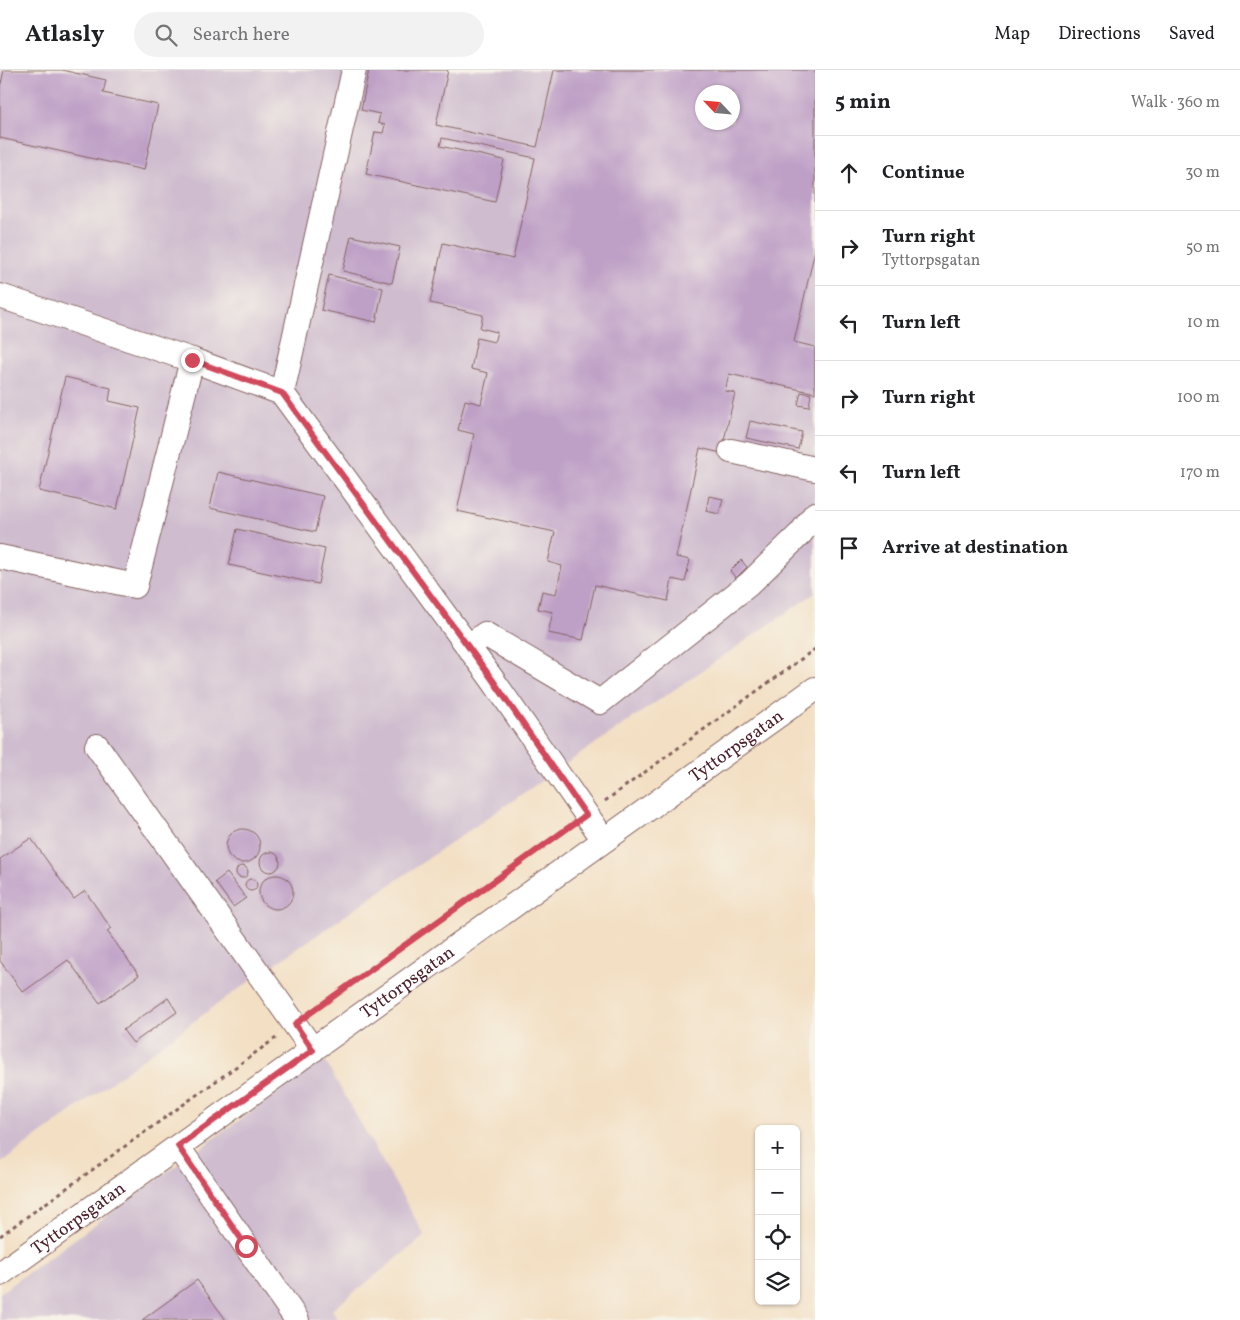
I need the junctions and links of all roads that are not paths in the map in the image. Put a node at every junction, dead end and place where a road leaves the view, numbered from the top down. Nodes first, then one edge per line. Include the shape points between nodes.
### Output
1 (354, 70) edge
2 (0, 296) edge
3 (192, 360) junction
4 (282, 393) junction
5 (731, 451) dead end
6 (815, 469) edge
7 (815, 514) edge
8 (0, 557) edge
9 (468, 647) junction
10 (815, 689) edge
11 (97, 746) dead end
12 (604, 840) junction
13 (313, 1050) junction
14 (178, 1146) junction
15 (0, 1274) edge
16 (297, 1320) edge

1 - 4 street
2 - 3 street
3 - 4 street
3 - 8 street via 135,586
4 - 9 street
5 - 6 street
7 - 9 street via 749,584 600,702 485,634
9 - 12 street
10 - 12 street, Tyttorpsgatan
11 - 13 street
12 - 13 street, Tyttorpsgatan
13 - 14 street, Tyttorpsgatan
14 - 15 street, Tyttorpsgatan
14 - 16 street

